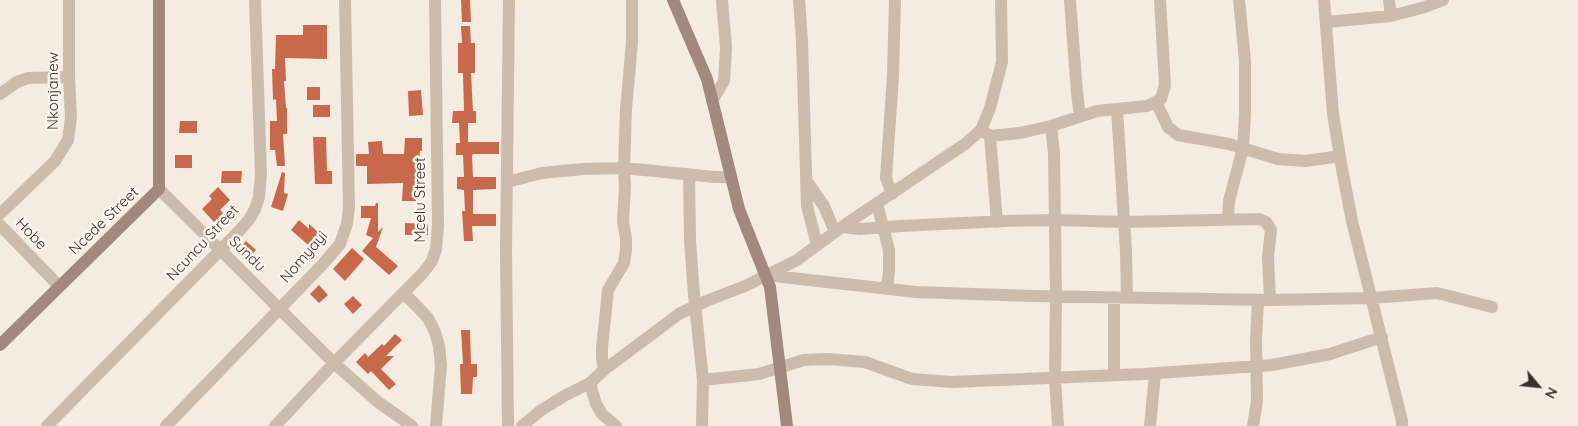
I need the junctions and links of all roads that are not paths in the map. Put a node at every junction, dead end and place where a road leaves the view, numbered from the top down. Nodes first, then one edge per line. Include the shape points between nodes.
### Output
1 (69, 0) edge
2 (158, 0) edge
3 (255, 0) edge
4 (345, 0) edge
5 (435, 0) edge
6 (509, 0) edge
7 (632, 0) edge
8 (673, 0) edge
9 (722, 0) edge
10 (799, 0) edge
11 (895, 0) edge
12 (1001, 0) edge
13 (1070, 0) edge
14 (1160, 0) edge
15 (1239, 0) edge
16 (1324, 0) edge
17 (1389, 0) edge
18 (1443, 0) edge
19 (1392, 16) junction
20 (1326, 22) junction
21 (69, 77) junction
22 (0, 94) edge
23 (712, 101) junction
24 (1156, 102) junction
25 (1117, 109) junction
26 (1080, 116) junction
27 (1051, 126) junction
28 (985, 133) junction
29 (1242, 148) junction
30 (1340, 156) junction
31 (624, 168) junction
32 (689, 175) junction
33 (731, 177) junction
34 (806, 180) junction
35 (507, 182) junction
36 (159, 189) junction
37 (892, 194) junction
38 (876, 204) junction
39 (0, 214) edge
40 (1228, 218) junction
41 (1055, 220) junction
42 (998, 222) junction
43 (1124, 222) junction
44 (0, 225) edge
45 (882, 227) junction
46 (838, 229) junction
47 (817, 245) junction
48 (220, 250) junction
49 (765, 275) junction
50 (59, 286) junction
51 (887, 288) junction
52 (404, 293) junction
53 (1056, 296) junction
54 (1114, 297) junction
55 (1127, 297) junction
56 (1372, 298) junction
57 (1264, 300) junction
58 (695, 307) junction
59 (1492, 307) dead end
60 (279, 308) junction
61 (1382, 337) junction
62 (0, 345) edge
63 (334, 363) junction
64 (1258, 366) junction
65 (781, 368) junction
66 (604, 370) junction
67 (1155, 374) junction
68 (1114, 375) junction
69 (1055, 378) junction
70 (702, 380) junction
71 (590, 383) junction
72 (47, 426) edge
73 (166, 426) edge
74 (275, 426) edge
75 (412, 426) edge
76 (436, 426) edge
77 (508, 426) edge
78 (522, 426) edge
79 (616, 426) edge
80 (702, 426) edge
81 (787, 426) edge
82 (1058, 426) edge
83 (1150, 426) edge
84 (1253, 426) edge
85 (1402, 426) edge

1 - 21 street, Nkonjanew
2 - 36 street, Ncede Street
3 - 48 street, Ncuncu Street via 260,191 250,218
4 - 60 street, Nomyayi via 347,224 340,244
5 - 52 street, Mcelu Street via 436,249 432,261
6 - 35 street
7 - 31 street
8 - 23 street via 707,79
9 - 23 street via 726,48 724,81
10 - 34 street
11 - 37 street via 886,178
12 - 28 street via 1002,62
13 - 26 street
14 - 24 street via 1165,85 1161,99
15 - 29 street via 1244,61
16 - 20 street
17 - 19 street
18 - 19 street
19 - 20 street
20 - 30 street
21 - 22 street via 28,78
21 - 39 street, Nkonjanew via 71,118 68,140 55,161
23 - 33 street
24 - 25 street
24 - 29 street via 1168,127 1178,135
25 - 26 street via 1097,110
25 - 43 street
26 - 27 street
27 - 28 street via 1020,133
27 - 41 street
28 - 37 street
28 - 42 street
29 - 30 street via 1278,159 1306,161
29 - 40 street
30 - 56 street via 1352,221
31 - 32 street
31 - 35 street via 542,173
31 - 66 street via 626,250 624,263 608,290 602,348
32 - 33 street
32 - 58 street
33 - 49 street
34 - 46 street
34 - 47 street via 807,206
35 - 77 street
36 - 48 street, Sundu
36 - 50 street, Ncede Street
37 - 38 street
38 - 45 street
38 - 46 street
40 - 43 street
40 - 57 street via 1259,219 1266,222 1271,230
41 - 42 street
41 - 43 street
41 - 53 street
42 - 45 street
43 - 55 street
44 - 50 street, Hobe
45 - 46 street
45 - 51 street via 889,250
46 - 47 street
47 - 49 street via 798,260
48 - 60 street, Sundu
48 - 72 street, Ncuncu Street
49 - 51 street
49 - 58 street
49 - 65 street via 770,287
50 - 62 street, Ncede Street
51 - 53 street via 916,292
52 - 63 street, Mcelu Street
52 - 76 street via 428,318 439,346 441,365
53 - 54 street
53 - 69 street
54 - 55 street
54 - 68 street
55 - 57 street
56 - 57 street
56 - 59 street via 1437,293
56 - 61 street
57 - 64 street via 1256,340
58 - 66 street via 679,314
58 - 70 street
60 - 63 street, Sundu
60 - 73 street, Nomyayi
61 - 64 street via 1330,354
61 - 85 street
63 - 74 street, Mcelu Street
63 - 75 street, Sundu via 378,402
64 - 67 street
64 - 84 street
65 - 69 street via 804,360 828,359 864,362 912,379 952,382
65 - 70 street via 760,374
65 - 81 street
66 - 71 street
67 - 68 street
67 - 83 street
68 - 69 street
69 - 82 street
70 - 80 street
71 - 78 street via 540,411
71 - 79 street via 602,414

